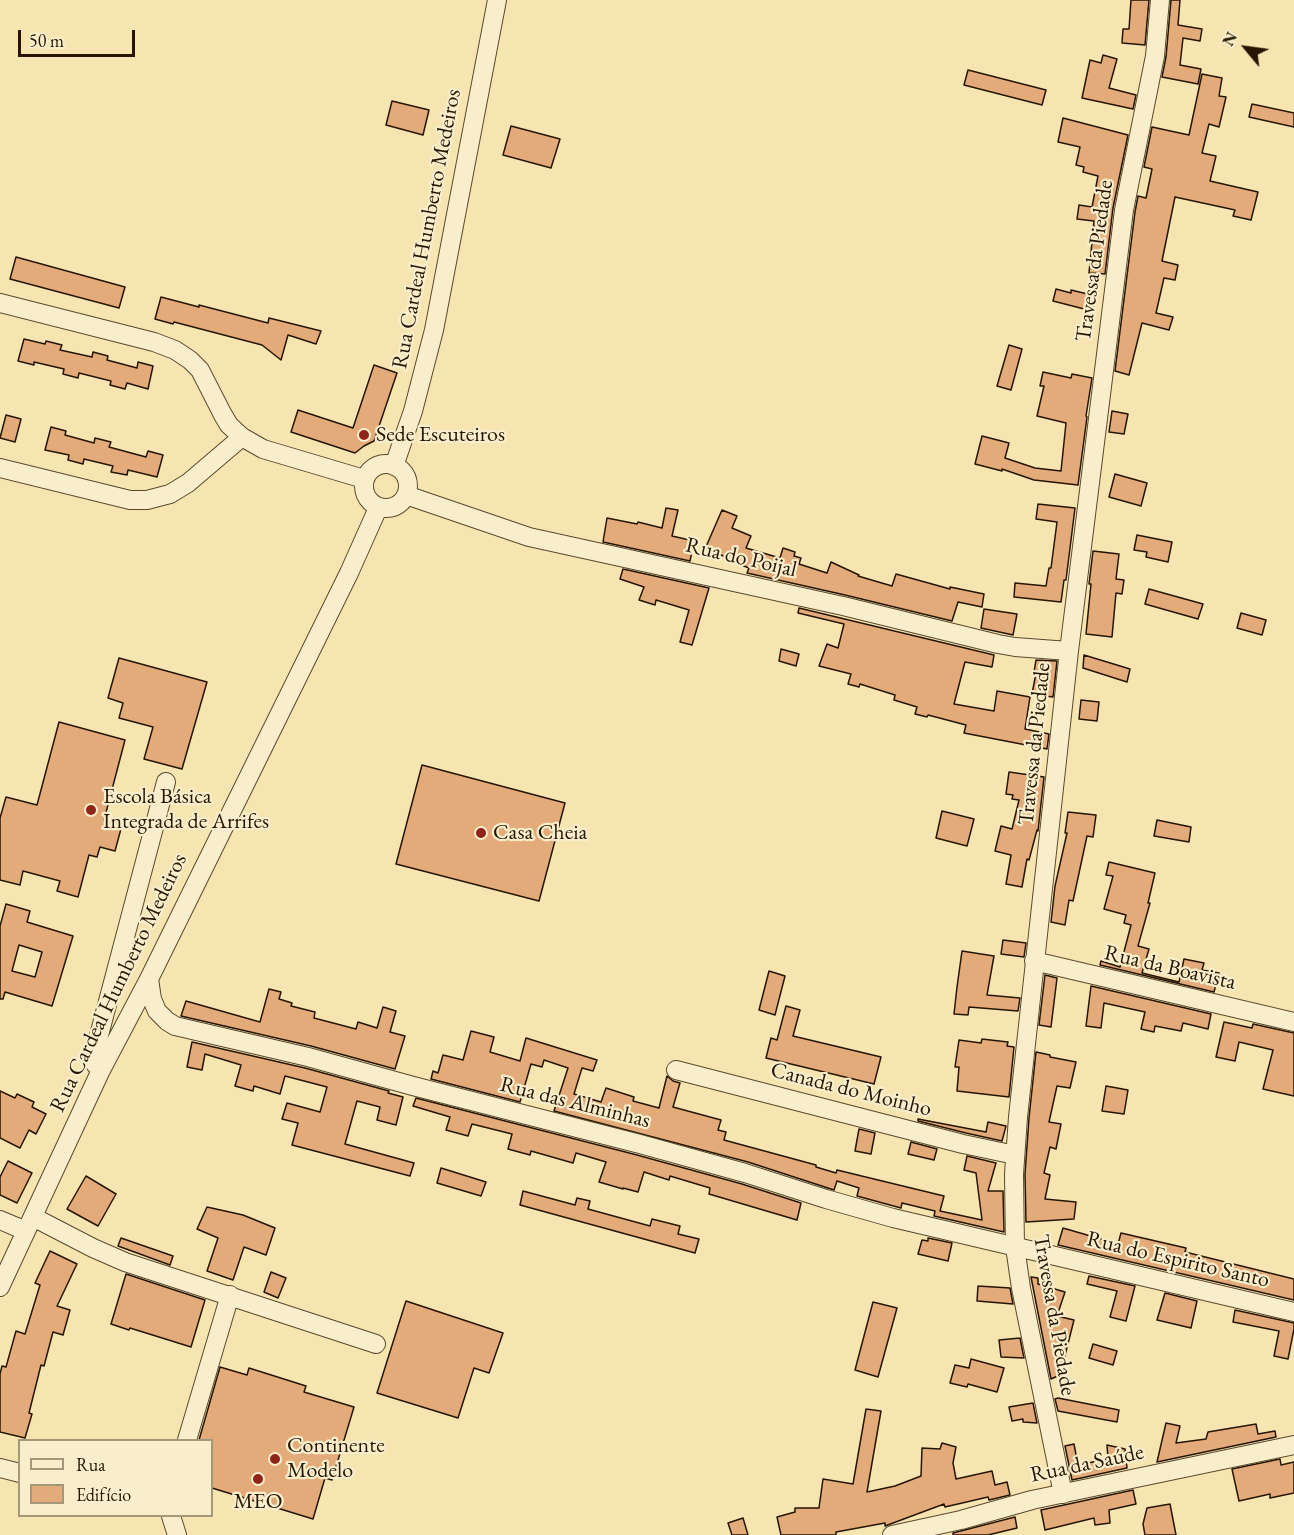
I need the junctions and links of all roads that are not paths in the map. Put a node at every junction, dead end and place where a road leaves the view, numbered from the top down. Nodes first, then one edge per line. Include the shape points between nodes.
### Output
1 (497, 0) edge
2 (1160, 0) edge
3 (0, 303) edge
4 (242, 437) junction
5 (394, 466) junction
6 (0, 468) edge
7 (364, 479) junction
8 (406, 495) junction
9 (378, 508) junction
10 (1069, 651) junction
11 (166, 782) dead end
12 (1034, 961) junction
13 (149, 979) junction
14 (105, 1017) junction
15 (128, 1021) junction
16 (1294, 1022) edge
17 (101, 1070) junction
18 (675, 1070) dead end
19 (1015, 1155) junction
20 (0, 1220) edge
21 (29, 1224) junction
22 (1015, 1247) junction
23 (0, 1287) edge
24 (230, 1296) junction
25 (1294, 1312) edge
26 (376, 1344) dead end
27 (188, 1439) edge
28 (1294, 1445) edge
29 (0, 1468) edge
30 (18, 1472) edge
31 (1063, 1494) junction
32 (172, 1517) edge
33 (177, 1535) edge
34 (892, 1535) edge

1 - 5 street, Rua Cardeal Humberto Medeiros via 434,330
2 - 10 street, Travessa da Piedade via 1155,56 1124,210
3 - 4 street via 175,350 200,370 229,425
4 - 6 street via 188,483 170,494 147,500 130,500
4 - 7 street via 263,449
5 - 7 street via 376,466
5 - 8 street via 406,478
7 - 9 street via 366,496
8 - 9 street via 392,508
8 - 10 street, Rua do Poijal via 529,537 998,644
9 - 13 street, Rua Cardeal Humberto Medeiros
10 - 12 street, Travessa da Piedade
11 - 14 street
12 - 16 street, Rua da Boavista
12 - 19 street, Travessa da Piedade
13 - 15 street, Rua Cardeal Humberto Medeiros
13 - 22 street, Rua das Alminhas via 158,1011 175,1026 308,1057 735,1170 893,1218
14 - 15 street
14 - 17 street via 93,1058
15 - 17 street, Rua Cardeal Humberto Medeiros
17 - 21 street, Rua Cardeal Humberto Medeiros
18 - 19 street, Canada do Moinho
19 - 22 street, Travessa da Piedade
20 - 21 street
21 - 23 street, Rua Cardeal Humberto Medeiros
21 - 24 street via 125,1262
22 - 25 street, Rua do Espirito Santo
22 - 31 street, Travessa da Piedade
24 - 26 street
24 - 27 street
28 - 31 street, Rua da Saúde
29 - 30 street
31 - 34 street, Rua da Saúde
32 - 33 street

